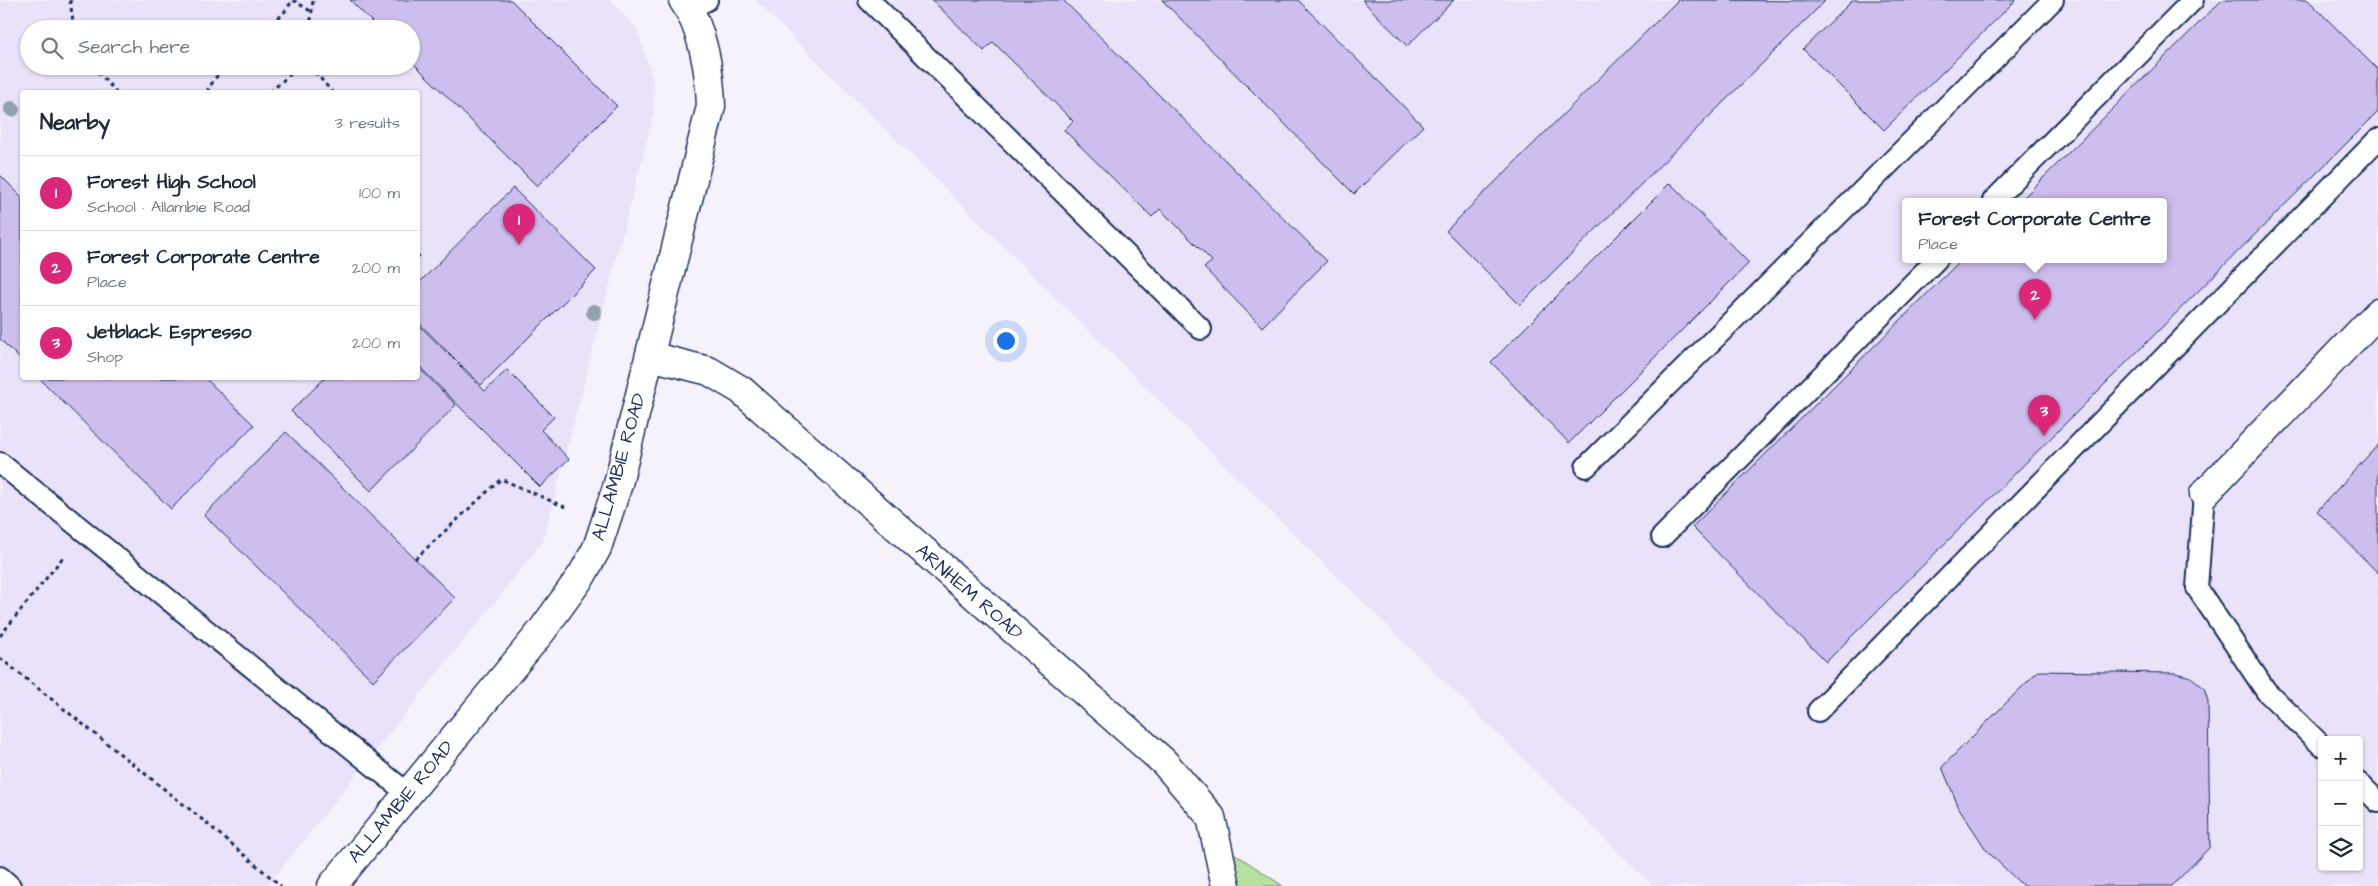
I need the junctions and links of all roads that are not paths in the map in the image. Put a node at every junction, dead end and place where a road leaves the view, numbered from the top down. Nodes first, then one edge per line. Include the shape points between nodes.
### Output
1 (869, 0) edge
2 (2052, 0) edge
3 (2192, 0) edge
4 (693, 3) edge
5 (2378, 139) edge
6 (1997, 198) edge
7 (1933, 263) edge
8 (2378, 313) edge
9 (1201, 329) dead end
10 (650, 356) junction
11 (0, 463) edge
12 (1586, 467) dead end
13 (2204, 494) joint
14 (1662, 537) dead end
15 (1818, 711) dead end
16 (2318, 742) edge
17 (2363, 787) edge
18 (406, 793) junction
19 (2378, 802) edge
20 (0, 876) edge
21 (10, 886) edge
22 (332, 886) edge
23 (1226, 886) edge

1 - 9 lane
2 - 12 lane
3 - 6 lane
4 - 10 street, ALLAMBIE ROAD via 710,79 710,106
5 - 15 lane
7 - 14 lane
8 - 13 street
10 - 18 street, ALLAMBIE ROAD via 607,522 582,575 508,674
10 - 23 street, ARNHEM ROAD via 709,371 741,390 1164,762 1211,817
11 - 18 lane
13 - 16 lane via 2197,588 2266,691
17 - 19 lane
18 - 22 street, ALLAMBIE ROAD
20 - 21 lane

